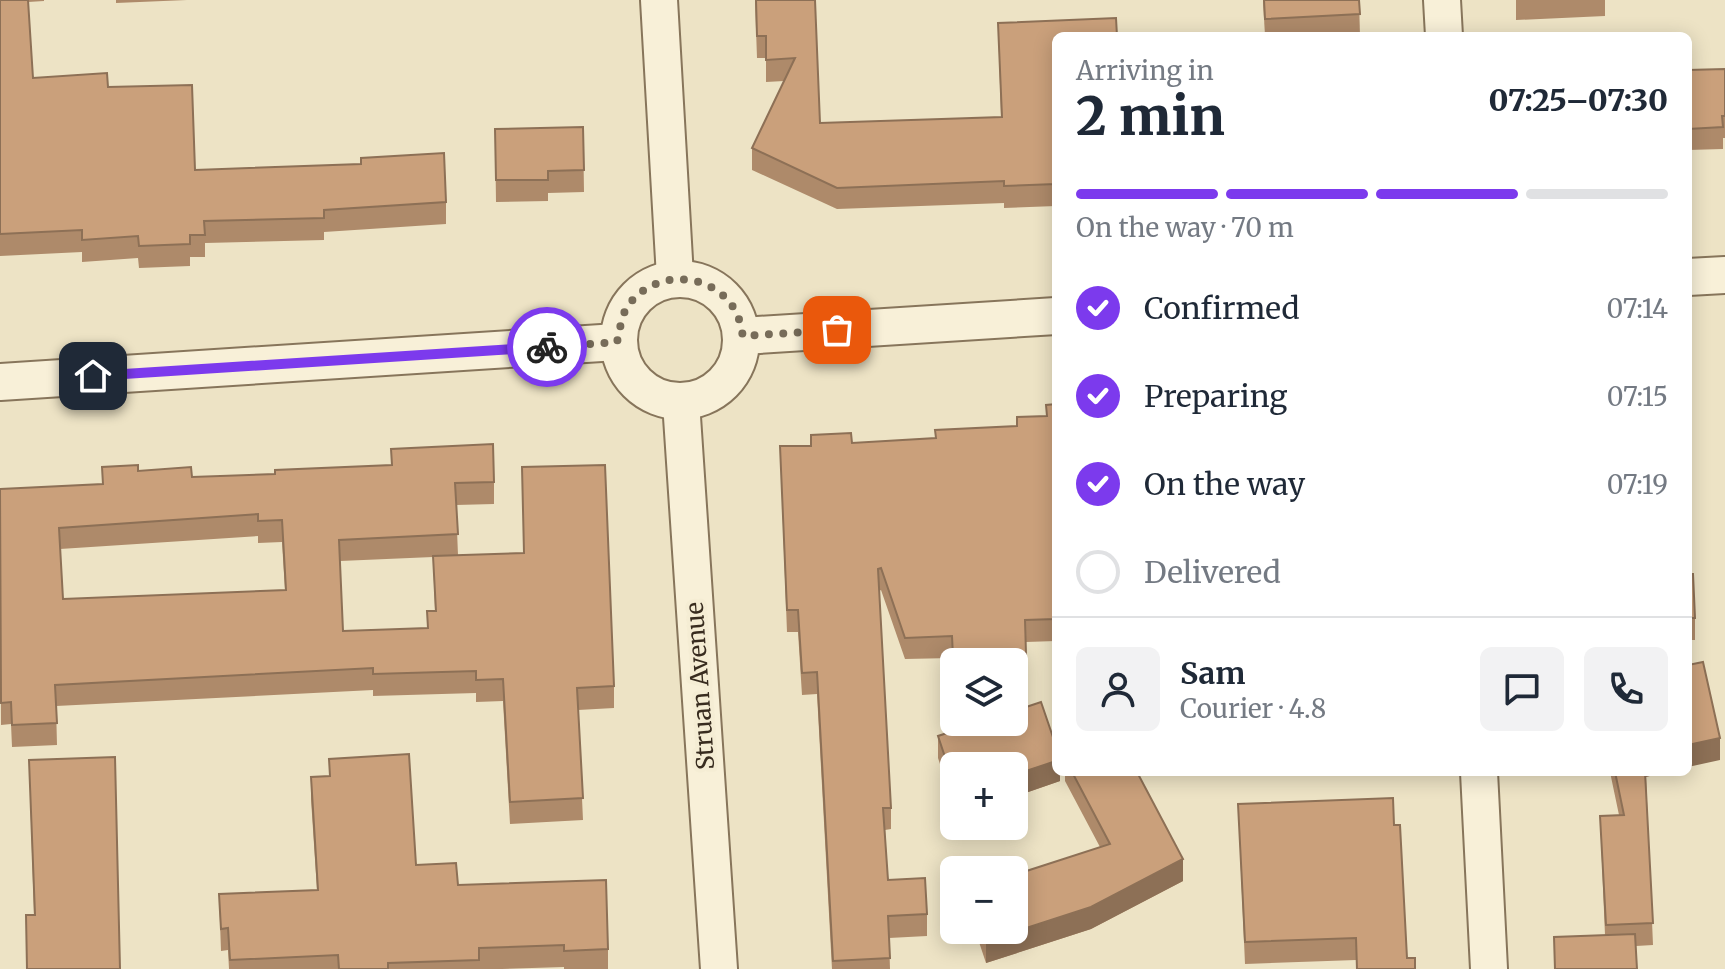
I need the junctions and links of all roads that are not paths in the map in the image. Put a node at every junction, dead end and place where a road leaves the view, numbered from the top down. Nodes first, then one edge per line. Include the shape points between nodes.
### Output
1 (659, 0) edge
2 (1442, 0) edge
3 (1444, 32) edge
4 (1725, 275) edge
5 (675, 277) junction
6 (1692, 277) edge
7 (1052, 316) edge
8 (743, 336) junction
9 (617, 342) junction
10 (0, 382) edge
11 (681, 402) junction
12 (1479, 776) edge
13 (719, 969) edge
14 (1489, 969) edge

1 - 5 street
2 - 3 street
4 - 6 street
5 - 8 street via 712,286 736,312
5 - 9 street via 650,285 626,307
7 - 8 street
8 - 11 street via 738,365 717,390
9 - 10 street
9 - 11 street via 626,371 649,393
11 - 13 street, Struan Avenue
12 - 14 street

